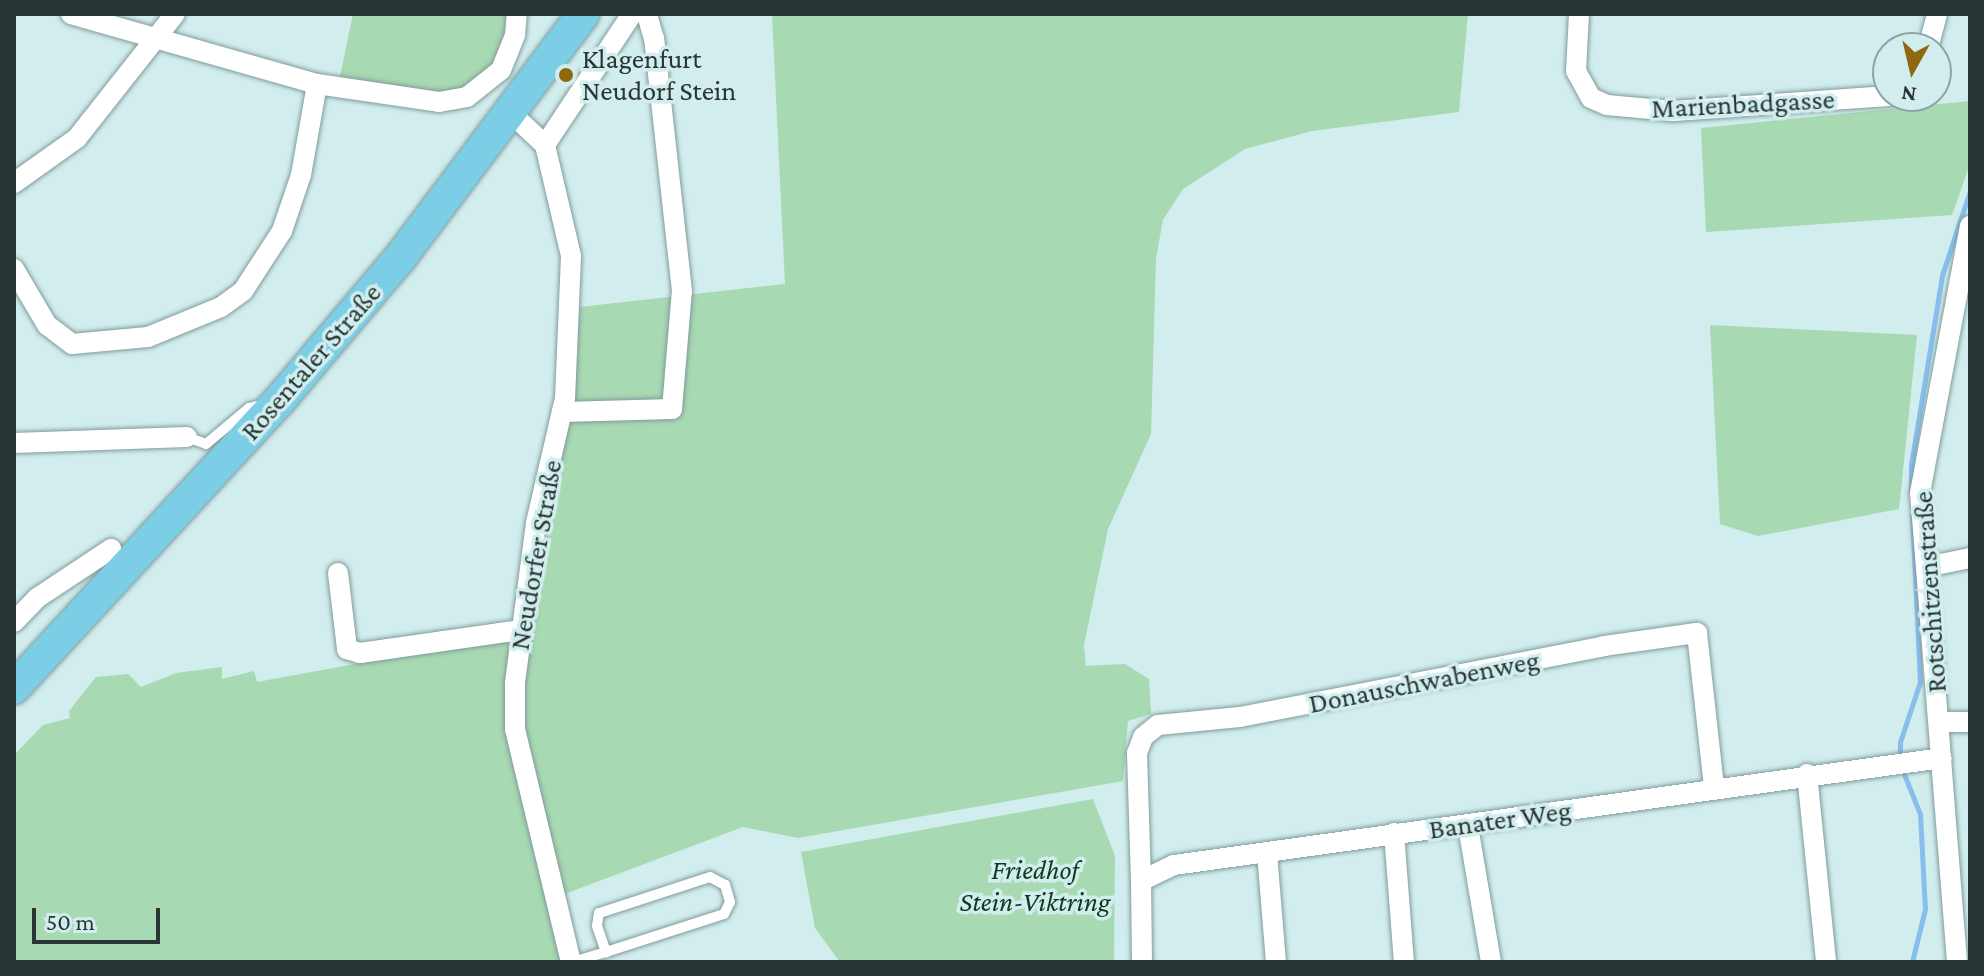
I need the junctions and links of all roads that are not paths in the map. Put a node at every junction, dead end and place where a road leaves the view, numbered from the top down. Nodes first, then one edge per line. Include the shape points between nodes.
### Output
1 (71, 14) edge
2 (175, 14) edge
3 (517, 14) edge
4 (583, 14) edge
5 (632, 14) edge
6 (647, 14) edge
7 (1579, 14) edge
8 (158, 38) junction
9 (317, 84) junction
10 (1872, 97) edge
11 (511, 113) junction
12 (545, 145) junction
13 (14, 183) edge
14 (1970, 226) edge
15 (14, 269) edge
16 (279, 401) junction
17 (562, 412) junction
18 (187, 437) joint
19 (14, 443) edge
20 (111, 549) dead end
21 (1970, 558) edge
22 (1926, 567) junction
23 (338, 573) dead end
24 (14, 622) edge
25 (519, 630) junction
26 (14, 688) edge
27 (1939, 722) junction
28 (1970, 722) edge
29 (1942, 758) junction
30 (1807, 774) junction
31 (1714, 788) junction
32 (1468, 826) junction
33 (1394, 833) junction
34 (1267, 853) junction
35 (1141, 881) junction
36 (606, 952) junction
37 (1962, 953) edge
38 (572, 962) edge
39 (1142, 962) edge
40 (1276, 962) edge
41 (1404, 962) edge
42 (1491, 962) edge
43 (1826, 962) edge

1 - 8 street
2 - 8 street
3 - 9 street via 501,70 467,97 439,102
4 - 11 main road, Rosentaler Straße
5 - 12 street
6 - 17 street via 682,291 672,409
7 - 10 street, Marienbadgasse via 1576,71 1591,98 1607,105 1673,111
8 - 9 street
8 - 13 street via 77,138
9 - 15 street via 301,175 282,231 243,291 221,307 148,337 72,344 47,325
11 - 12 street
11 - 16 main road, Rosentaler Straße via 400,258
12 - 17 street, Neudorfer Straße via 571,256
14 - 22 street, Rotschitzenstraße via 1922,468
16 - 18 lane via 249,408 206,444
16 - 26 main road, Rosentaler Straße
17 - 25 street, Neudorfer Straße
18 - 19 street
20 - 24 street via 37,598
21 - 22 street
22 - 27 street, Rotschitzenstraße
23 - 25 street via 347,649 383,652
25 - 38 street, Neudorfer Straße via 515,729
27 - 28 street
27 - 29 street, Rotschitzenstraße
29 - 30 street, Banater Weg
29 - 37 street, Rotschitzenstraße
30 - 31 street, Banater Weg
30 - 43 street
31 - 32 street, Banater Weg
31 - 35 street, Donauschwabenweg via 1697,633 1604,646 1240,717 1158,725 1143,737 1137,753
32 - 33 street, Banater Weg
32 - 42 street
33 - 34 street, Banater Weg
33 - 41 street
34 - 35 street, Banater Weg via 1174,865
34 - 40 street
35 - 39 street
36 - 36 lane via 724,914 730,902 725,885 710,877 599,913 597,926
36 - 38 lane

